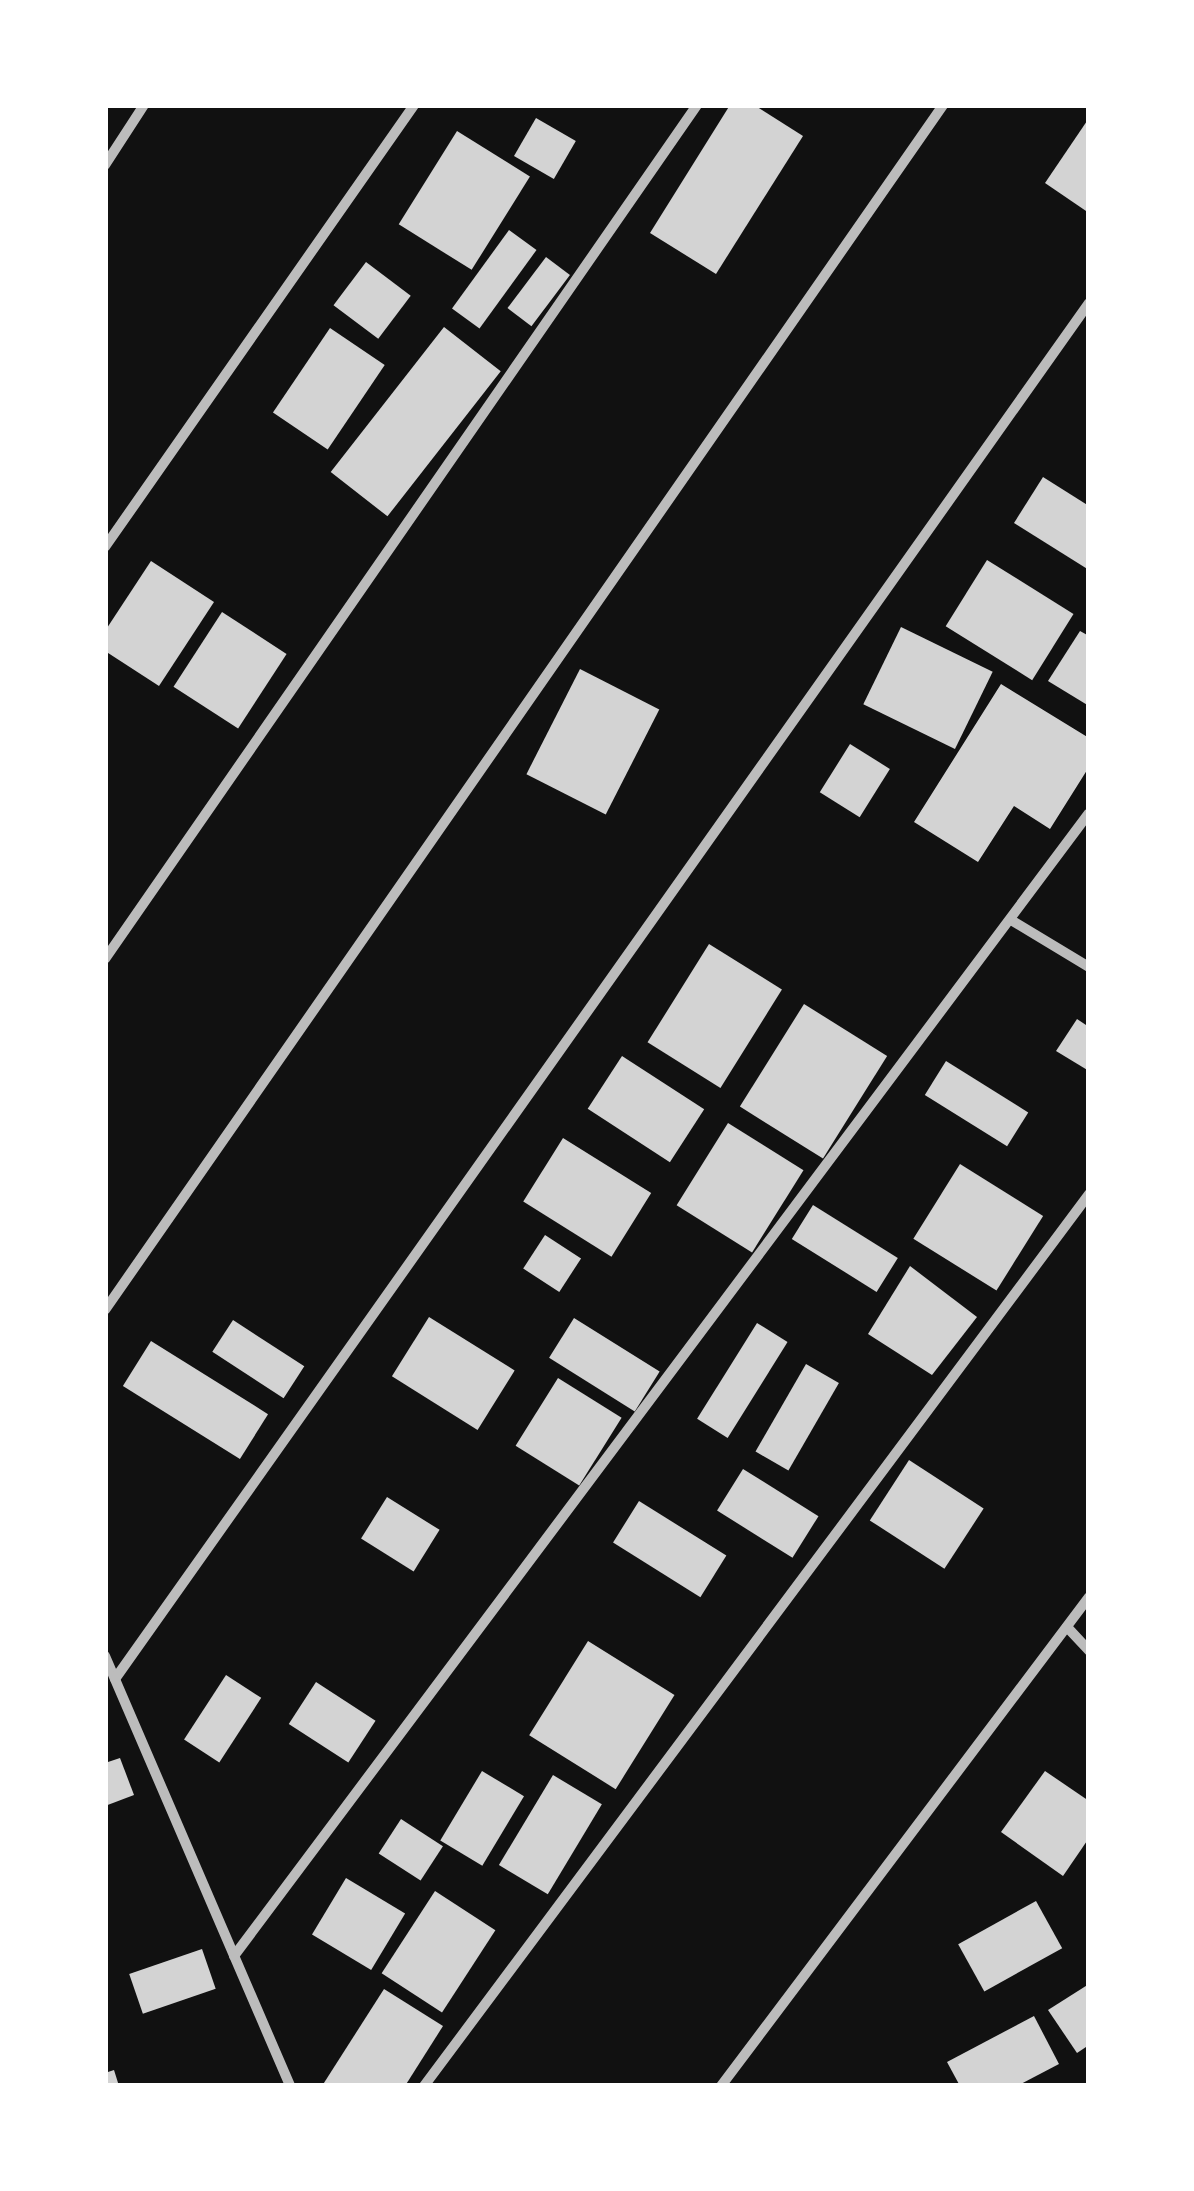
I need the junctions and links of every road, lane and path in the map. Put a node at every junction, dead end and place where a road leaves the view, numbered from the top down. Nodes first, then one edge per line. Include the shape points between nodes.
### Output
1 (144, 105) edge
2 (414, 105) edge
3 (697, 105) edge
4 (943, 105) edge
5 (105, 165) edge
6 (1089, 302) edge
7 (105, 548) edge
8 (1089, 813) edge
9 (1011, 920) junction
10 (105, 959) edge
11 (1089, 967) edge
12 (1089, 1194) edge
13 (105, 1310) edge
14 (1089, 1597) edge
15 (1067, 1627) junction
16 (1089, 1650) edge
17 (105, 1656) edge
18 (115, 1678) junction
19 (234, 1956) junction
20 (290, 2086) edge
21 (424, 2086) edge
22 (721, 2086) edge

1 - 5 street
2 - 7 street
3 - 10 street
4 - 13 street
6 - 18 street
8 - 9 street
9 - 11 street
9 - 19 street
12 - 21 street
14 - 15 street
15 - 16 street
15 - 22 street
17 - 18 street
18 - 19 street
19 - 20 street

